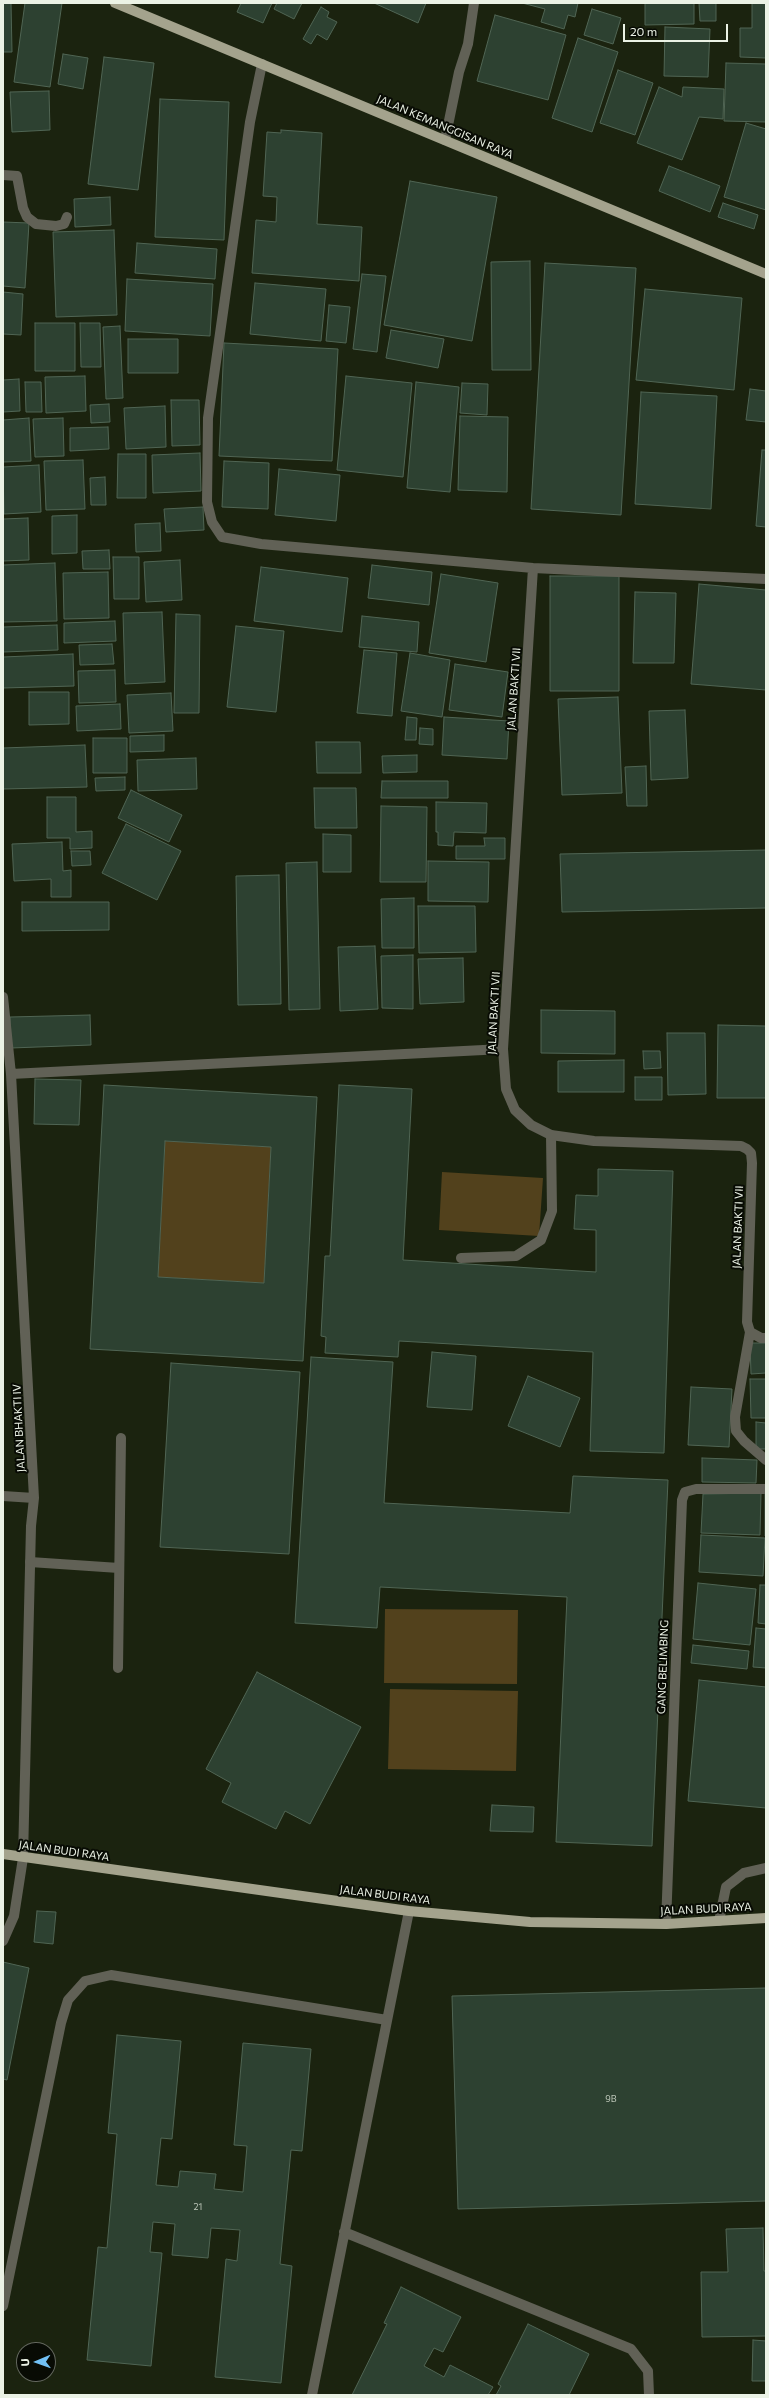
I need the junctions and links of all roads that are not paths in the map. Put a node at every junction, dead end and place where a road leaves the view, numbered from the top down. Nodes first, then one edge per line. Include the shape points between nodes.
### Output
1 (115, 3) edge
2 (474, 3) edge
3 (262, 64) junction
4 (445, 140) junction
5 (3, 175) edge
6 (67, 217) dead end
7 (766, 274) edge
8 (533, 568) junction
9 (766, 579) edge
10 (3, 998) edge
11 (503, 1049) junction
12 (10, 1074) junction
13 (551, 1135) junction
14 (461, 1258) dead end
15 (750, 1332) junction
16 (766, 1338) edge
17 (121, 1438) dead end
18 (766, 1460) edge
19 (766, 1489) edge
20 (3, 1496) edge
21 (34, 1498) junction
22 (30, 1562) junction
23 (119, 1568) junction
24 (118, 1668) dead end
25 (3, 1854) edge
26 (23, 1858) junction
27 (766, 1868) edge
28 (409, 1910) junction
29 (766, 1918) edge
30 (719, 1921) junction
31 (666, 1924) junction
32 (3, 1941) edge
33 (387, 2020) junction
34 (344, 2232) junction
35 (3, 2306) edge
36 (312, 2395) edge
37 (649, 2395) edge

1 - 3 main road, JALAN KEMANGGISAN RAYA
2 - 4 street via 468,44 459,72
3 - 4 main road, JALAN KEMANGGISAN RAYA
3 - 8 street via 250,122 208,418 207,502 212,522 222,537 260,544
4 - 7 main road, JALAN KEMANGGISAN RAYA
5 - 6 street via 17,176 23,208 36,224 56,226 64,224
8 - 9 street
8 - 11 street, JALAN BAKTI VII
10 - 12 street, JALAN BHAKTI IV
11 - 12 street
11 - 13 street, JALAN BAKTI VII via 506,1089 515,1110 531,1125
12 - 21 street, JALAN BHAKTI IV
13 - 14 street via 552,1211 541,1240 516,1256
13 - 15 street, JALAN BAKTI VII via 594,1141 741,1146 747,1149 751,1153 752,1163 747,1322
15 - 16 street
15 - 18 street via 735,1417 736,1430 744,1441
17 - 23 street
19 - 31 street, GANG BELIMBING via 696,1489 685,1492 682,1500
20 - 21 street
21 - 22 street, JALAN BHAKTI IV
22 - 23 street
22 - 26 street, JALAN BHAKTI IV
23 - 24 street
25 - 26 main road, JALAN BUDI RAYA
26 - 28 main road, JALAN BUDI RAYA
26 - 32 street, JALAN BHAKTI IV via 14,1916
27 - 30 street via 744,1873 726,1887
28 - 31 main road, JALAN BUDI RAYA via 530,1922
28 - 33 street
29 - 30 main road, JALAN BUDI RAYA
30 - 31 main road, JALAN BUDI RAYA
33 - 34 street
33 - 35 street via 111,1975 85,1982 68,2000 61,2023
34 - 36 street
34 - 37 street via 632,2349 648,2371

